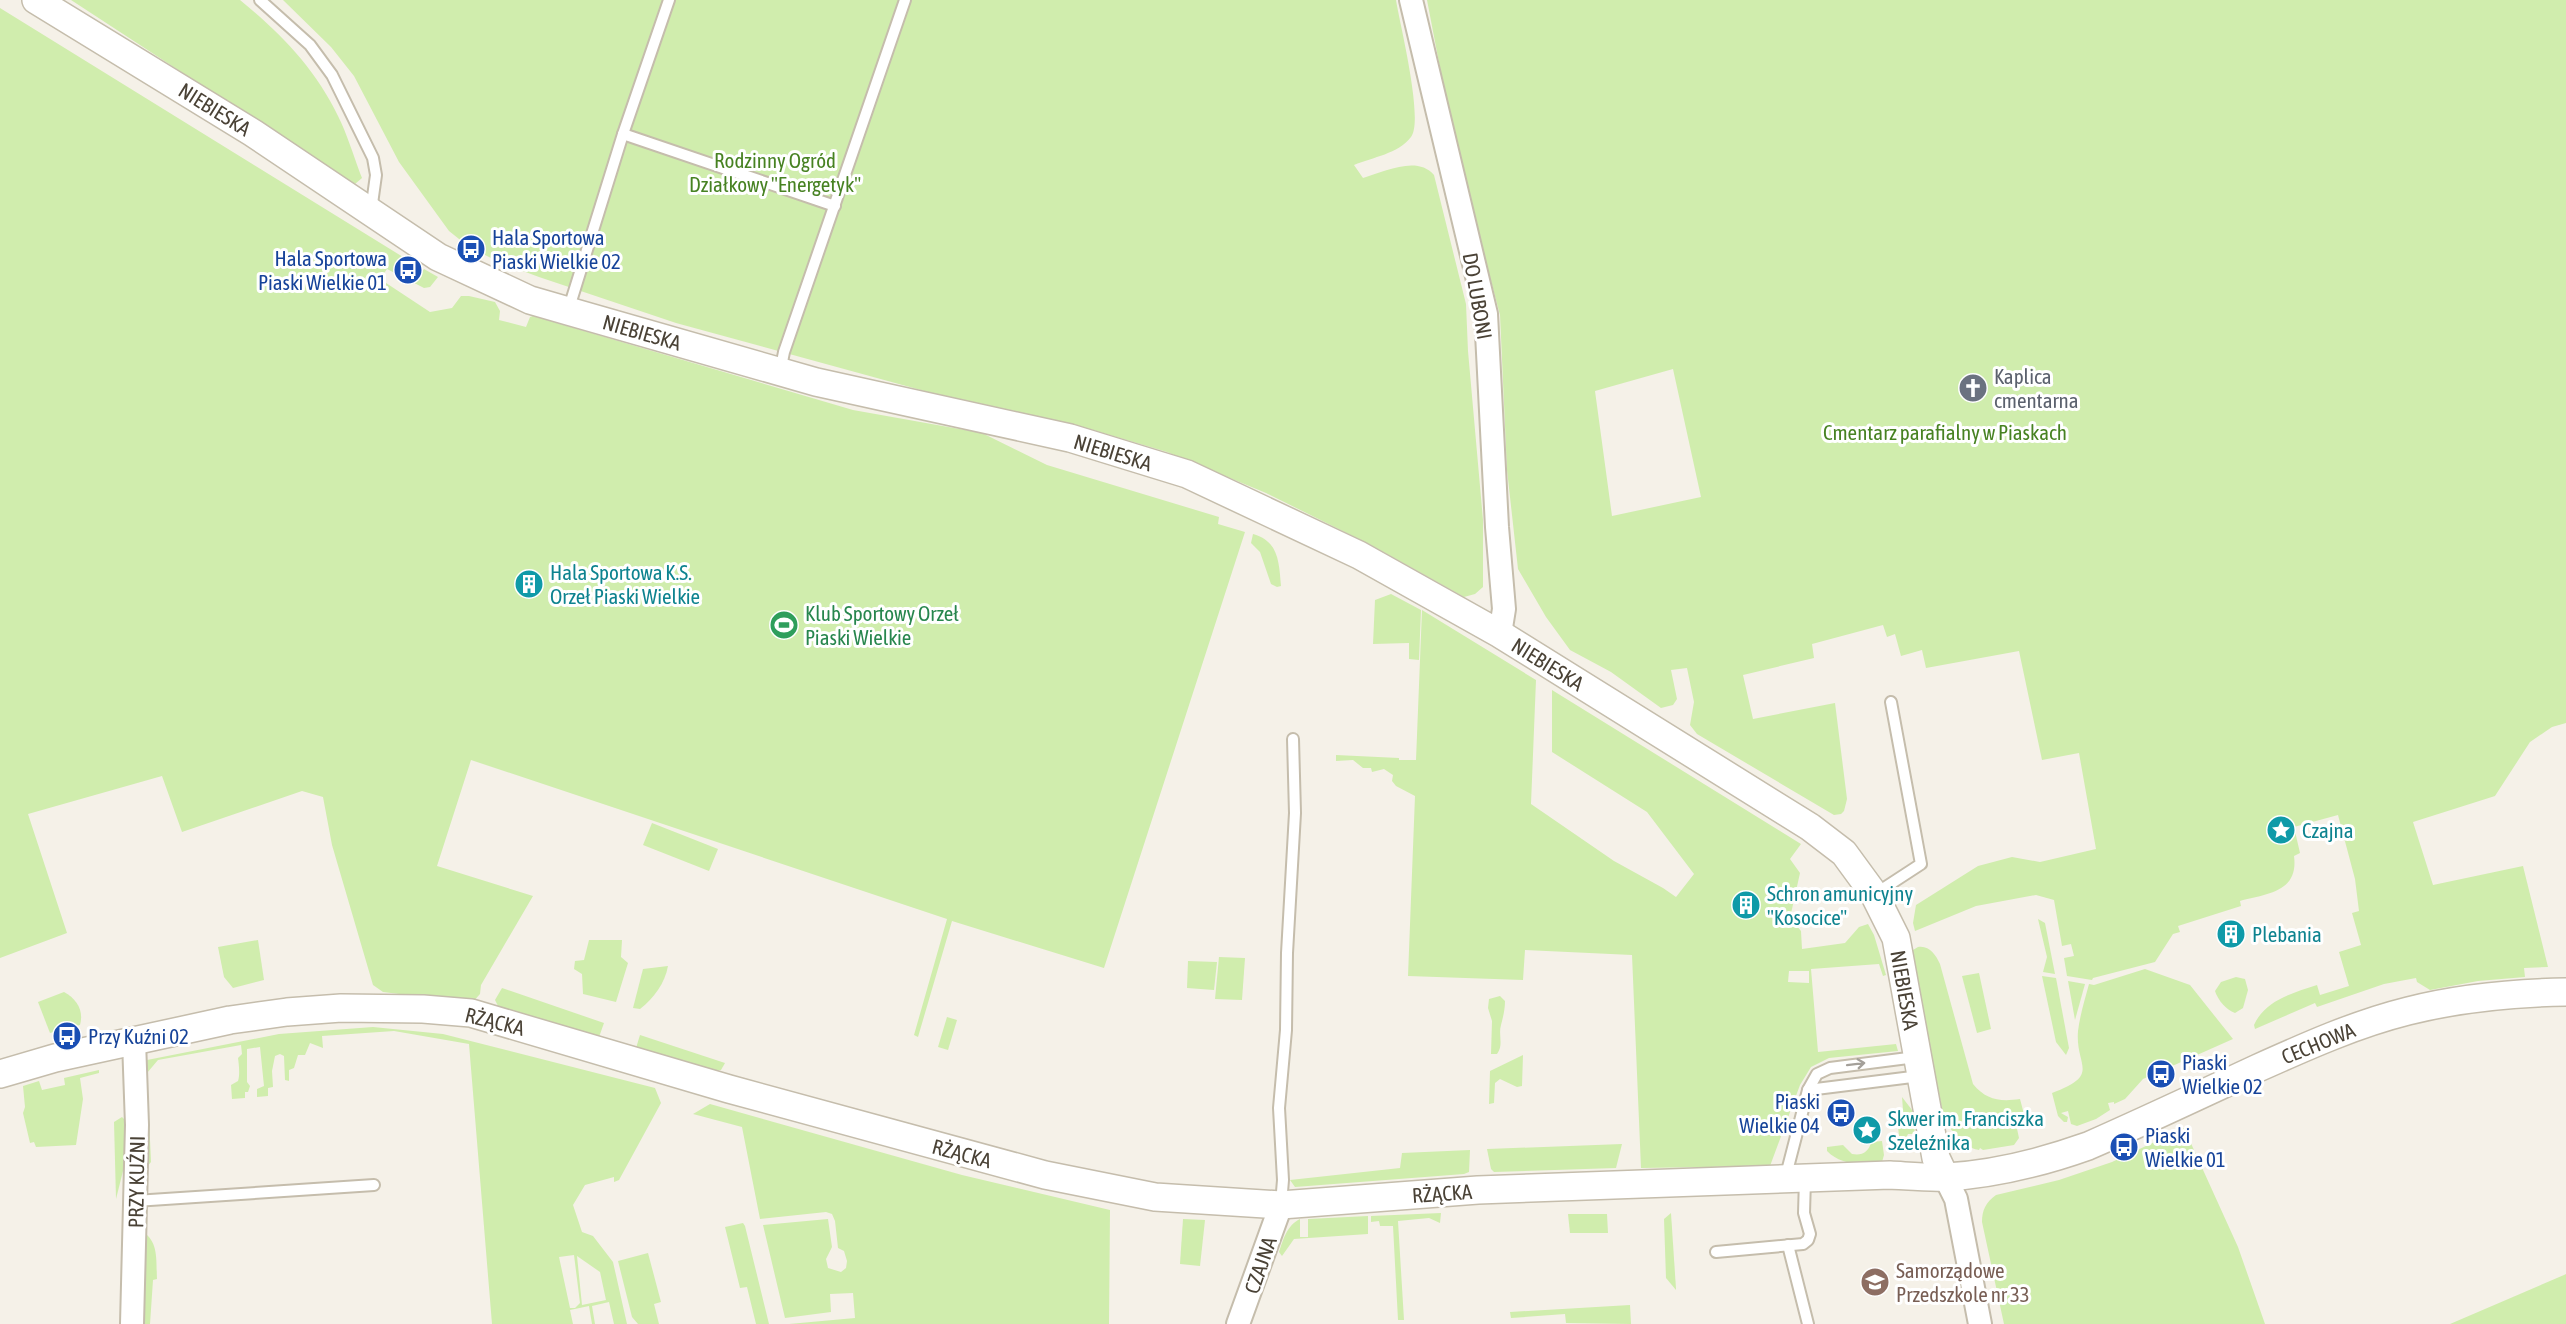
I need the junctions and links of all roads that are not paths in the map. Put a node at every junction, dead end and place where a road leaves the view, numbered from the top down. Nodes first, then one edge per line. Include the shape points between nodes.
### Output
1 (36, 0) edge
2 (260, 0) edge
3 (669, 0) edge
4 (905, 0) edge
5 (1411, 0) edge
6 (623, 135) junction
7 (835, 206) junction
8 (371, 212) junction
9 (567, 311) junction
10 (780, 372) junction
11 (1500, 634) junction
12 (1891, 702) dead end
13 (1293, 739) dead end
14 (1874, 894) junction
15 (2566, 992) edge
16 (134, 1041) junction
17 (1918, 1066) junction
18 (0, 1074) edge
19 (1808, 1090) junction
20 (1945, 1177) junction
21 (1795, 1179) junction
22 (374, 1185) dead end
23 (135, 1201) junction
24 (1281, 1205) junction
25 (1788, 1245) junction
26 (1716, 1252) dead end
27 (132, 1324) edge
28 (1238, 1324) edge
29 (1808, 1324) edge
30 (1980, 1324) edge

1 - 8 street, NIEBIESKA via 253,133
2 - 8 lane via 310,45 332,75 373,158 376,175
3 - 6 lane
4 - 7 lane
5 - 11 street, DO LUBONI via 1486,314 1504,609
6 - 7 lane
6 - 9 lane
7 - 10 lane
8 - 9 street, NIEBIESKA via 459,268 530,300
9 - 10 street, NIEBIESKA
10 - 11 street, NIEBIESKA via 1070,438 1187,474 1359,555
11 - 14 street, NIEBIESKA via 1810,827 1844,854
12 - 14 lane via 1921,864
13 - 24 lane via 1295,813 1279,1108
14 - 17 street, NIEBIESKA via 1896,938
15 - 20 street, CECHOWA via 2496,995 2407,1011 2299,1049 2055,1158
16 - 18 street, RŻĄCKA
16 - 23 street, PRZY KUŹNI
16 - 24 street, RŻĄCKA via 287,1012 412,1008 471,1013 1044,1175 1155,1197
17 - 19 lane
19 -> 17 lane via 1817,1074 1830,1068
17 - 20 street, NIEBIESKA via 1936,1158
19 - 21 lane
20 - 21 street, RŻĄCKA
20 - 30 street via 1956,1199
21 - 24 street, RŻĄCKA via 1478,1190
21 - 25 lane via 1810,1234 1803,1244
22 - 23 lane
23 - 27 street, PRZY KUŹNI
24 - 28 street, CZAJNA
25 - 26 lane
25 - 29 lane

